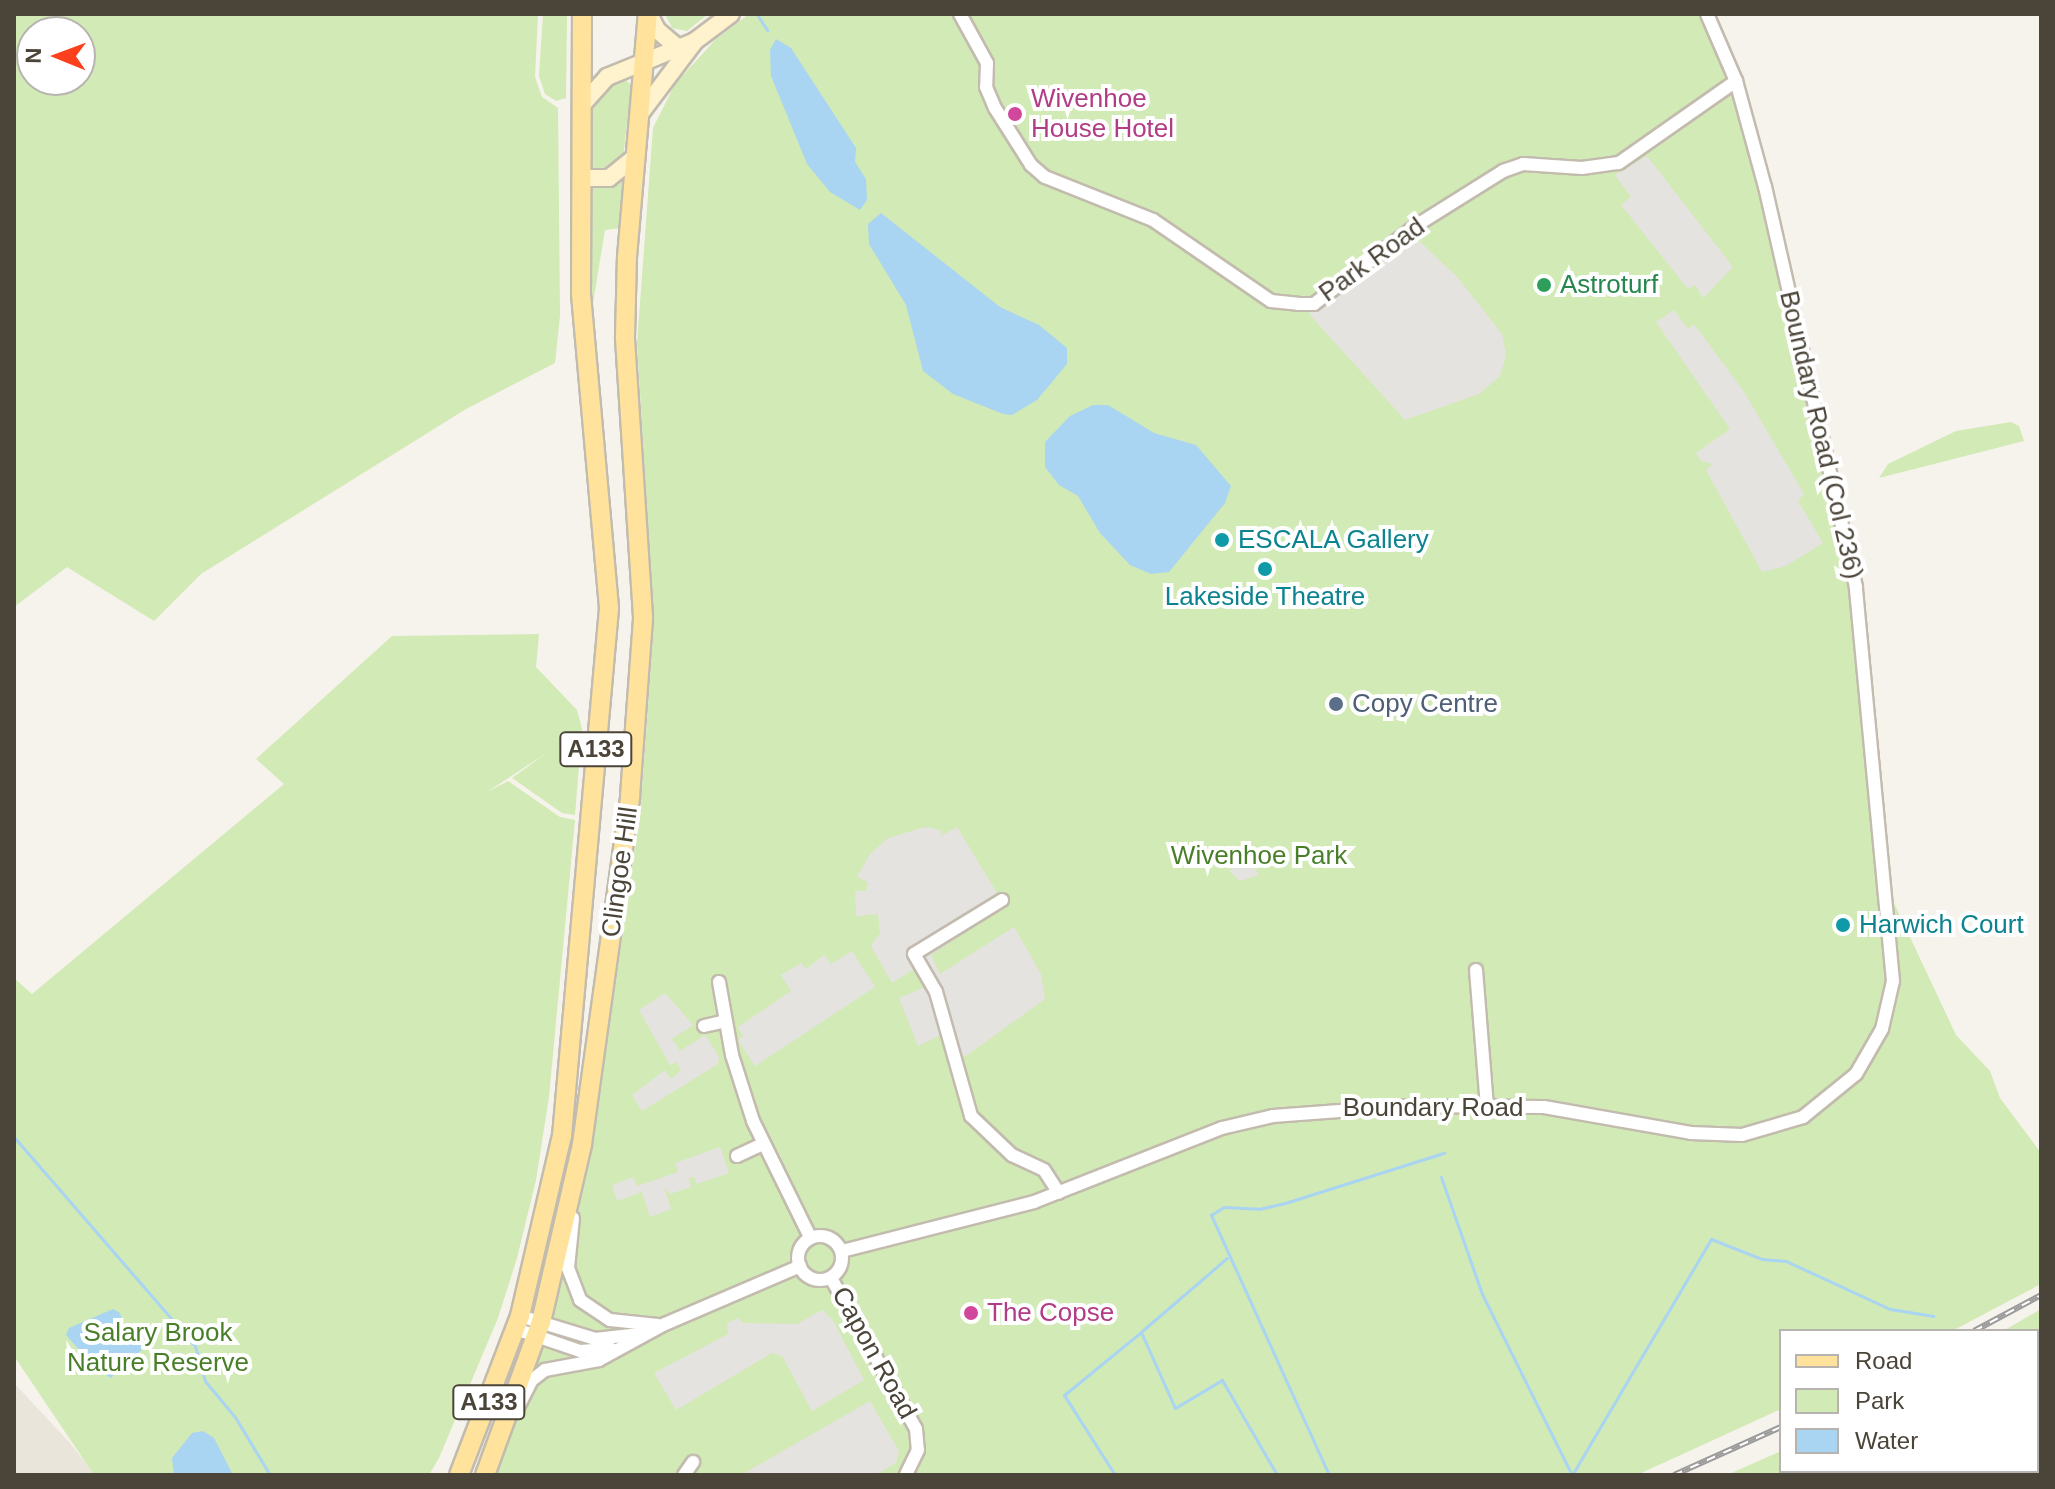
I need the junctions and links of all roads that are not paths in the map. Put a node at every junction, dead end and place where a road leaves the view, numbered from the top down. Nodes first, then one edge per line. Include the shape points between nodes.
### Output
1 (582, 14) edge
2 (648, 14) edge
3 (731, 14) edge
4 (960, 14) edge
5 (1707, 14) edge
6 (695, 41) junction
7 (676, 46) junction
8 (646, 61) junction
9 (1736, 81) junction
10 (582, 105) junction
11 (640, 114) junction
12 (635, 157) junction
13 (581, 178) junction
14 (1002, 900) dead end
15 (1890, 914) joint
16 (1476, 970) dead end
17 (719, 982) dead end
18 (725, 1021) junction
19 (704, 1026) dead end
20 (1487, 1106) junction
21 (582, 1144) junction
22 (763, 1144) junction
23 (737, 1156) dead end
24 (1059, 1193) junction
25 (810, 1237) junction
26 (842, 1251) junction
27 (800, 1266) junction
28 (831, 1278) junction
29 (518, 1322) junction
30 (665, 1324) junction
31 (539, 1329) junction
32 (649, 1332) junction
33 (634, 1343) junction
34 (496, 1450) junction
35 (693, 1462) dead end
36 (459, 1475) edge
37 (485, 1475) edge
38 (684, 1475) edge
39 (906, 1475) edge

1 - 10 main road, A133
2 - 7 main road via 664,39
2 - 8 main road, A133
3 - 6 main road
4 - 9 street, Park Road via 987,63 986,87 995,108 1031,165 1045,177 1153,220 1271,301 1298,304 1314,304 1417,225 1503,171 1523,164 1582,168 1619,163
5 - 9 street, Boundary Road (Col 236)
6 - 7 main road
6 - 11 main road
7 - 8 main road
8 - 10 main road via 607,77
8 - 11 main road, A133
9 - 15 street, Boundary Road (Col 236) via 1844,523
10 - 13 main road, A133
11 - 12 main road, A133
12 - 13 main road via 609,178
12 - 21 main road, Clingoe Hill / A133 via 625,337 641,566 642,664 630,796
13 - 29 main road, Clingoe Hill / A133 via 581,294 609,608 562,1136
14 - 24 street via 914,954 936,992 971,1116 1012,1155 1044,1170
15 - 20 street, Boundary Road via 1893,981 1882,1029 1856,1074 1803,1117 1717,1136 1580,1110
16 - 20 street
17 - 18 street
18 - 19 street
18 - 22 street
20 - 24 street, Boundary Road via 1319,1109 1245,1121
21 - 30 street via 568,1257 572,1285 600,1316 636,1325
21 - 31 main road, Clingoe Hill / A133
22 - 23 street
22 - 25 street
24 - 26 street, Boundary Road via 958,1225
25 - 26 street via 828,1238
25 - 27 street via 799,1250
26 - 28 street via 841,1267
27 - 28 street via 817,1280
27 - 30 street
28 - 39 street, Capon Road via 889,1366 916,1429 918,1450
29 - 31 street
29 - 36 main road, Clingoe Hill / A133
30 - 32 street
31 - 32 street via 603,1340
31 - 33 street via 591,1352
31 - 34 main road, Clingoe Hill / A133
32 - 33 street
33 - 34 street via 599,1360 537,1374
34 - 37 main road, Clingoe Hill / A133
35 - 38 street

